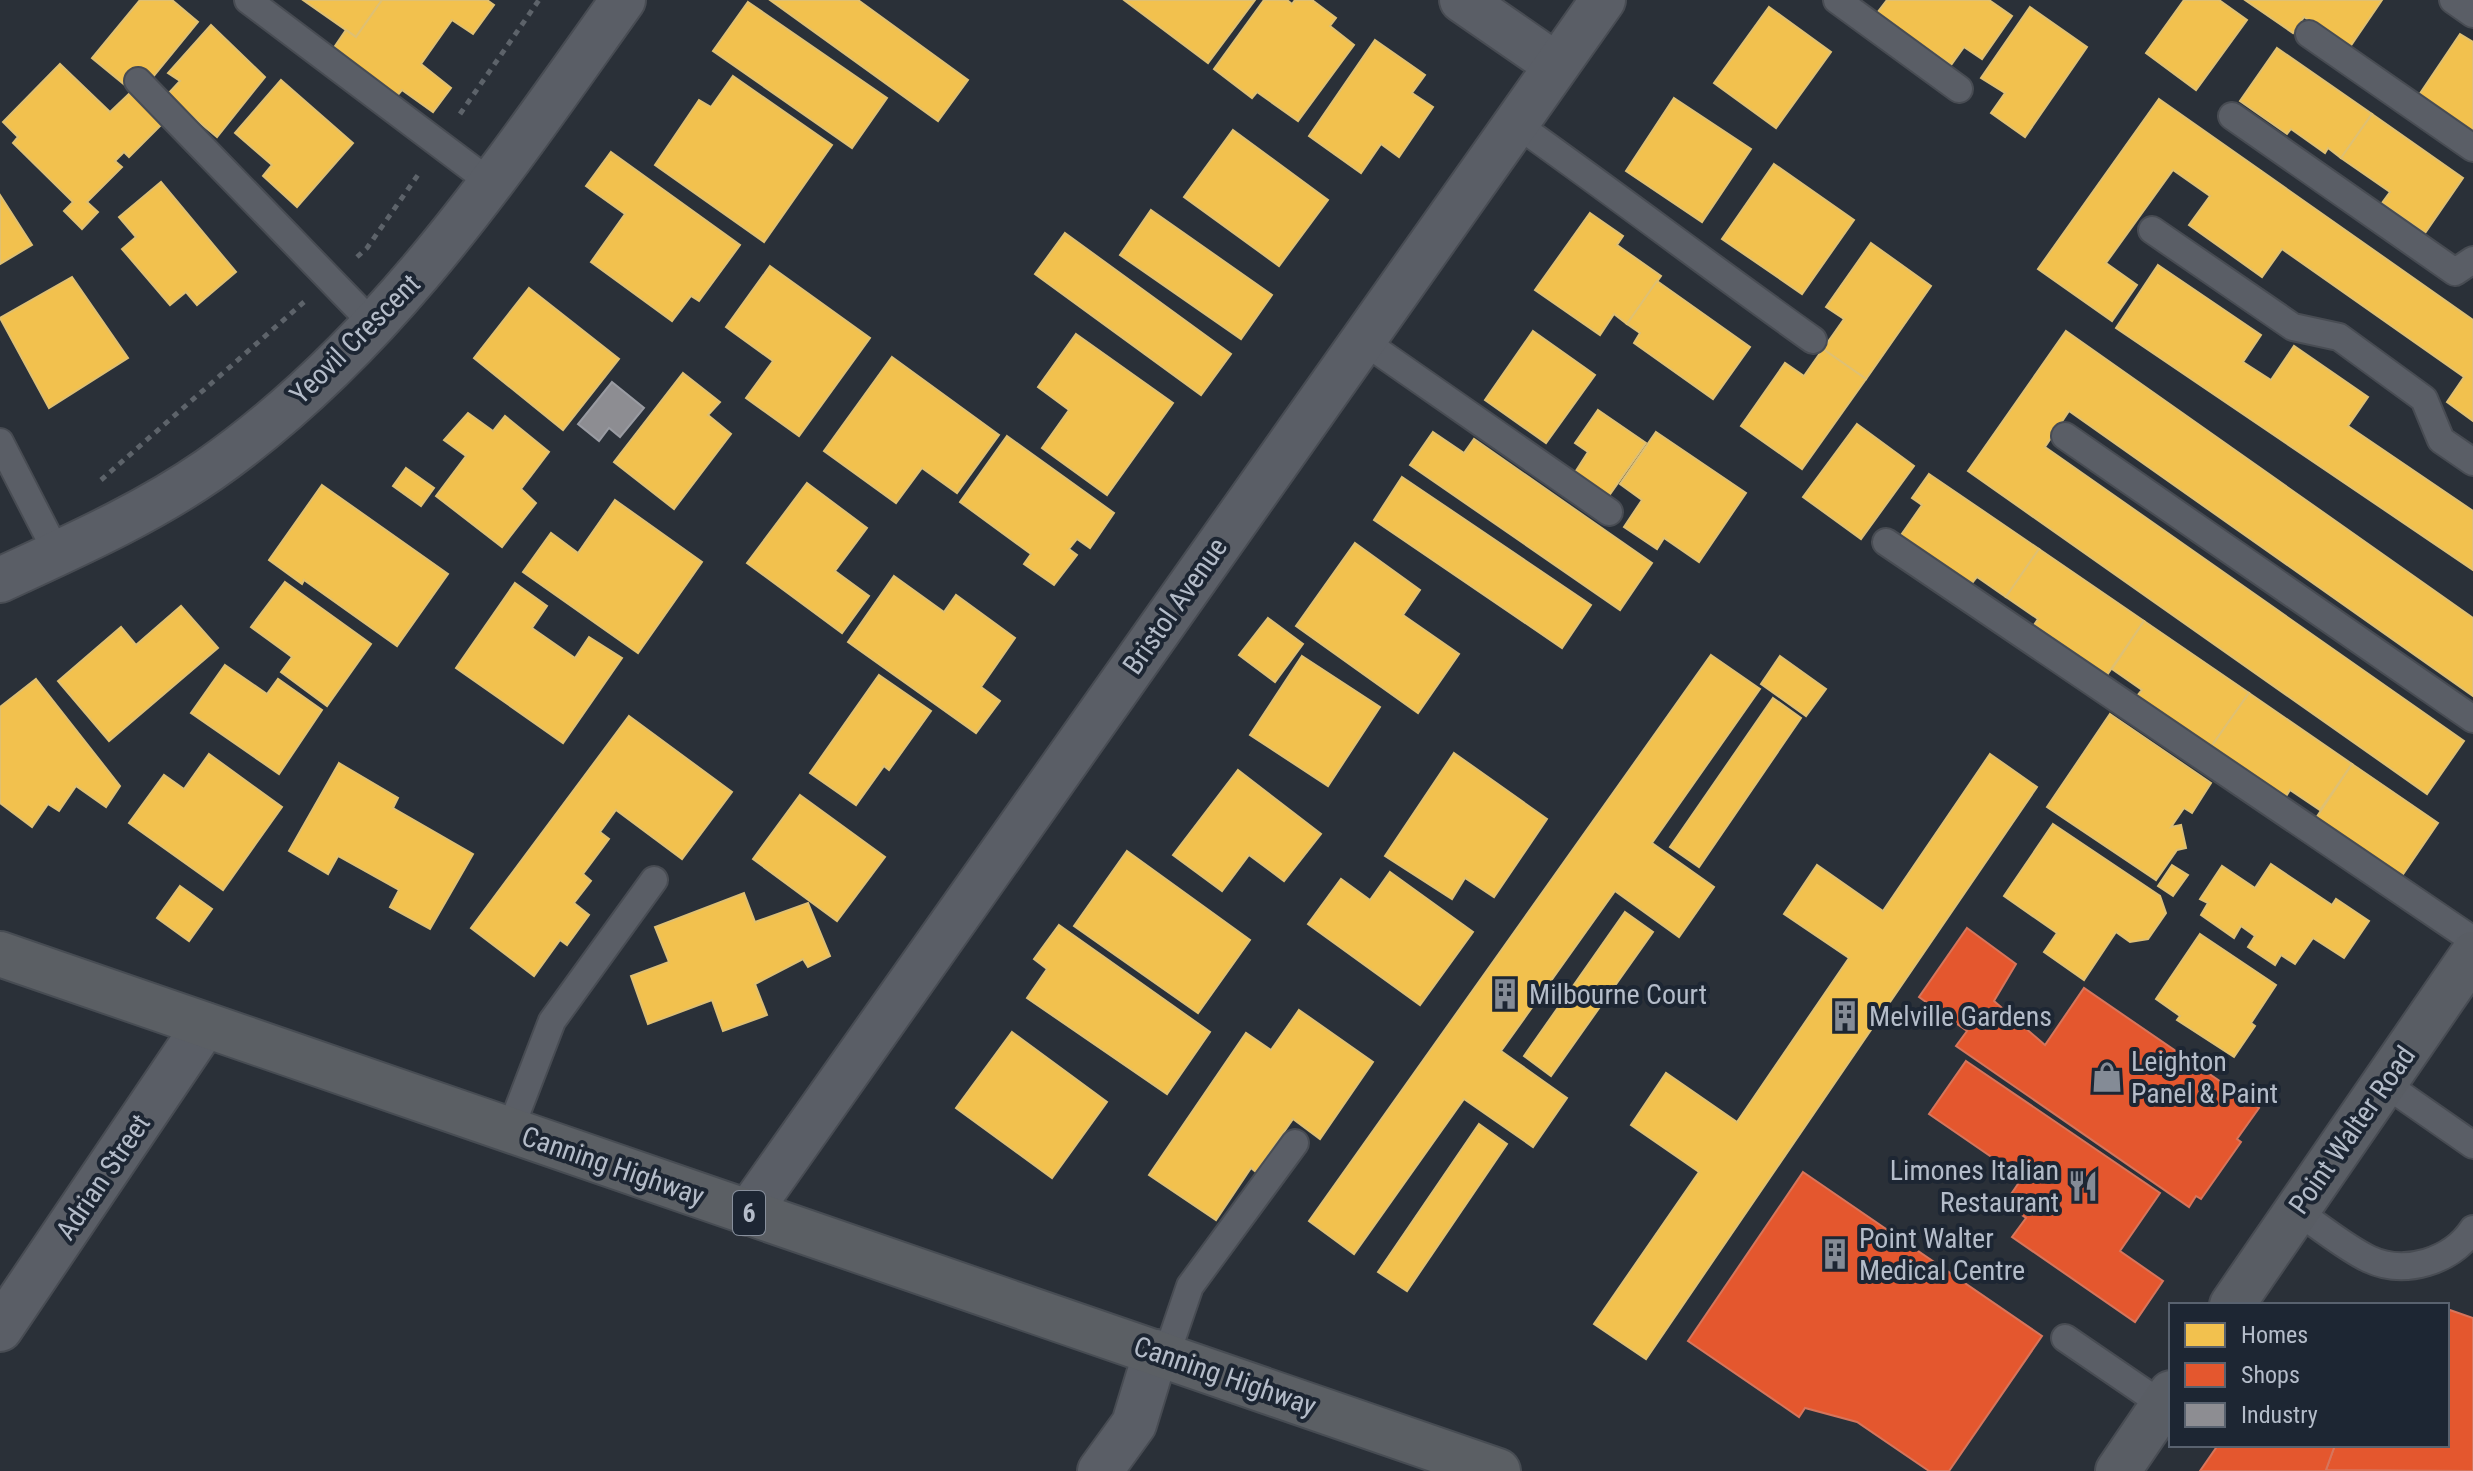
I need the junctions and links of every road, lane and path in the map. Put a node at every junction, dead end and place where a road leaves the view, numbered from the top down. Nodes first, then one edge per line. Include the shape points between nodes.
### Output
1 (248, 0) edge
2 (623, 0) edge
3 (1462, 0) edge
4 (1603, 0) edge
5 (1837, 0) edge
6 (2453, 0) edge
7 (2473, 14) edge
8 (2309, 34) dead end
9 (1556, 65) junction
10 (138, 81) dead end
11 (1959, 89) dead end
12 (2232, 116) dead end
13 (1515, 123) junction
14 (2473, 148) edge
15 (491, 183) junction
16 (2152, 230) dead end
17 (2473, 260) edge
18 (375, 326) junction
19 (1362, 340) junction
20 (1813, 340) dead end
21 (2065, 436) dead end
22 (0, 442) edge
23 (2473, 462) edge
24 (1609, 512) dead end
25 (1886, 542) dead end
26 (58, 555) junction
27 (0, 580) edge
28 (2473, 719) edge
29 (654, 880) dead end
30 (2473, 940) edge
31 (0, 954) edge
32 (2473, 954) edge
33 (205, 1025) junction
34 (2384, 1083) junction
35 (510, 1130) junction
36 (1295, 1143) dead end
37 (2473, 1145) edge
38 (2296, 1211) junction
39 (748, 1213) junction
40 (2473, 1229) edge
41 (2233, 1303) edge
42 (0, 1329) edge
43 (2065, 1338) dead end
44 (1161, 1354) junction
45 (2167, 1399) edge
46 (1100, 1471) edge
47 (1498, 1471) edge
48 (2118, 1471) edge

1 - 15 lane
2 - 15 street, Yeovil Crescent
3 - 9 street
4 - 9 street, Bristol Avenue
5 - 11 lane
6 - 7 lane
8 - 14 lane
9 - 13 street, Bristol Avenue
10 - 18 lane
12 - 17 lane via 2455,272
13 - 19 street, Bristol Avenue
13 - 20 lane
15 - 18 street, Yeovil Crescent
16 - 23 lane via 2293,327 2339,337 2424,399 2441,440
18 - 26 street, Yeovil Crescent via 328,373 208,470
19 - 24 lane
19 - 39 street, Bristol Avenue
21 - 28 lane
22 - 26 lane
25 - 30 lane
26 - 27 street, Yeovil Crescent
29 - 35 lane via 552,1021
31 - 33 highway, Canning Highway / 6
32 - 34 main road, Point Walter Road
33 - 35 highway, Canning Highway / 6
33 - 42 street, Adrian Street
34 - 37 lane
34 - 38 main road, Point Walter Road
35 - 39 highway, Canning Highway / 6
36 - 44 lane via 1190,1286
38 - 40 lane via 2371,1260 2424,1266 2466,1240
38 - 41 main road, Point Walter Road
39 - 44 highway, Canning Highway / 6
43 - 45 lane
44 - 46 street via 1134,1424
44 - 47 highway, Canning Highway / 6
45 - 48 main road

